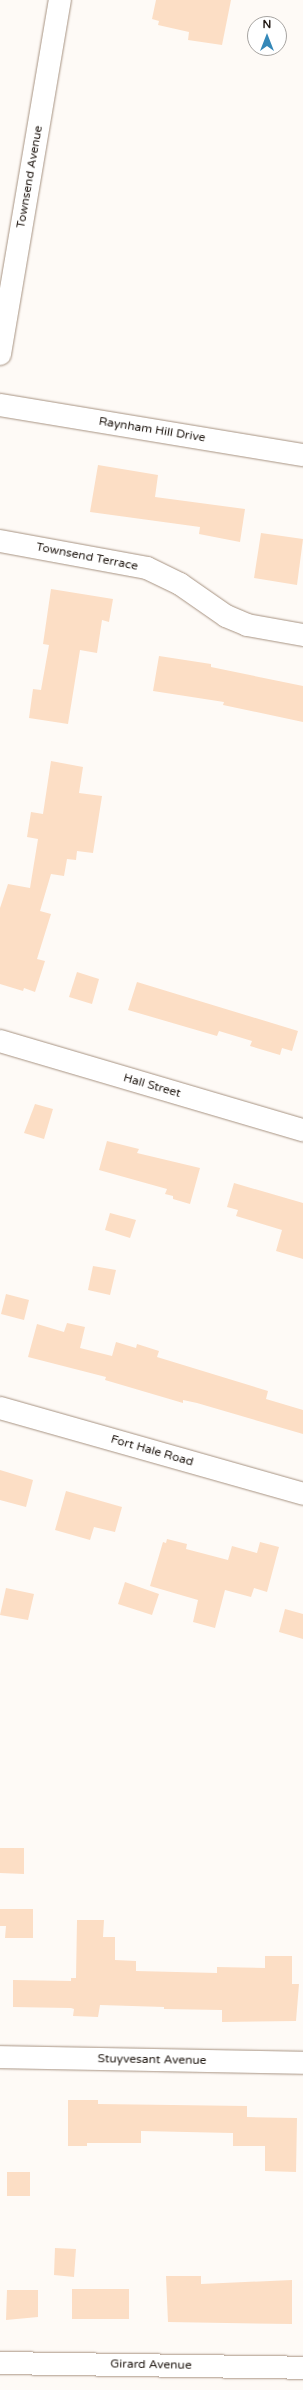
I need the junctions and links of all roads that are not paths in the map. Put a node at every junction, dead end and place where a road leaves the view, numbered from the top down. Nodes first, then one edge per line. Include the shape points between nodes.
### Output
1 (60, 0) edge
2 (0, 354) edge
3 (0, 405) edge
4 (303, 455) edge
5 (0, 541) edge
6 (303, 635) edge
7 (0, 1041) edge
8 (303, 1130) edge
9 (0, 1408) edge
10 (303, 1494) edge
11 (0, 2057) edge
12 (303, 2062) edge
13 (0, 2363) edge
14 (303, 2368) edge

1 - 2 street, Townsend Avenue
3 - 4 street, Raynham Hill Drive
5 - 6 street, Townsend Terrace via 147,568 180,584 226,616 247,625
7 - 8 street, Hall Street
9 - 10 street, Fort Hale Road
11 - 12 street, Stuyvesant Avenue
13 - 14 street, Girard Avenue

